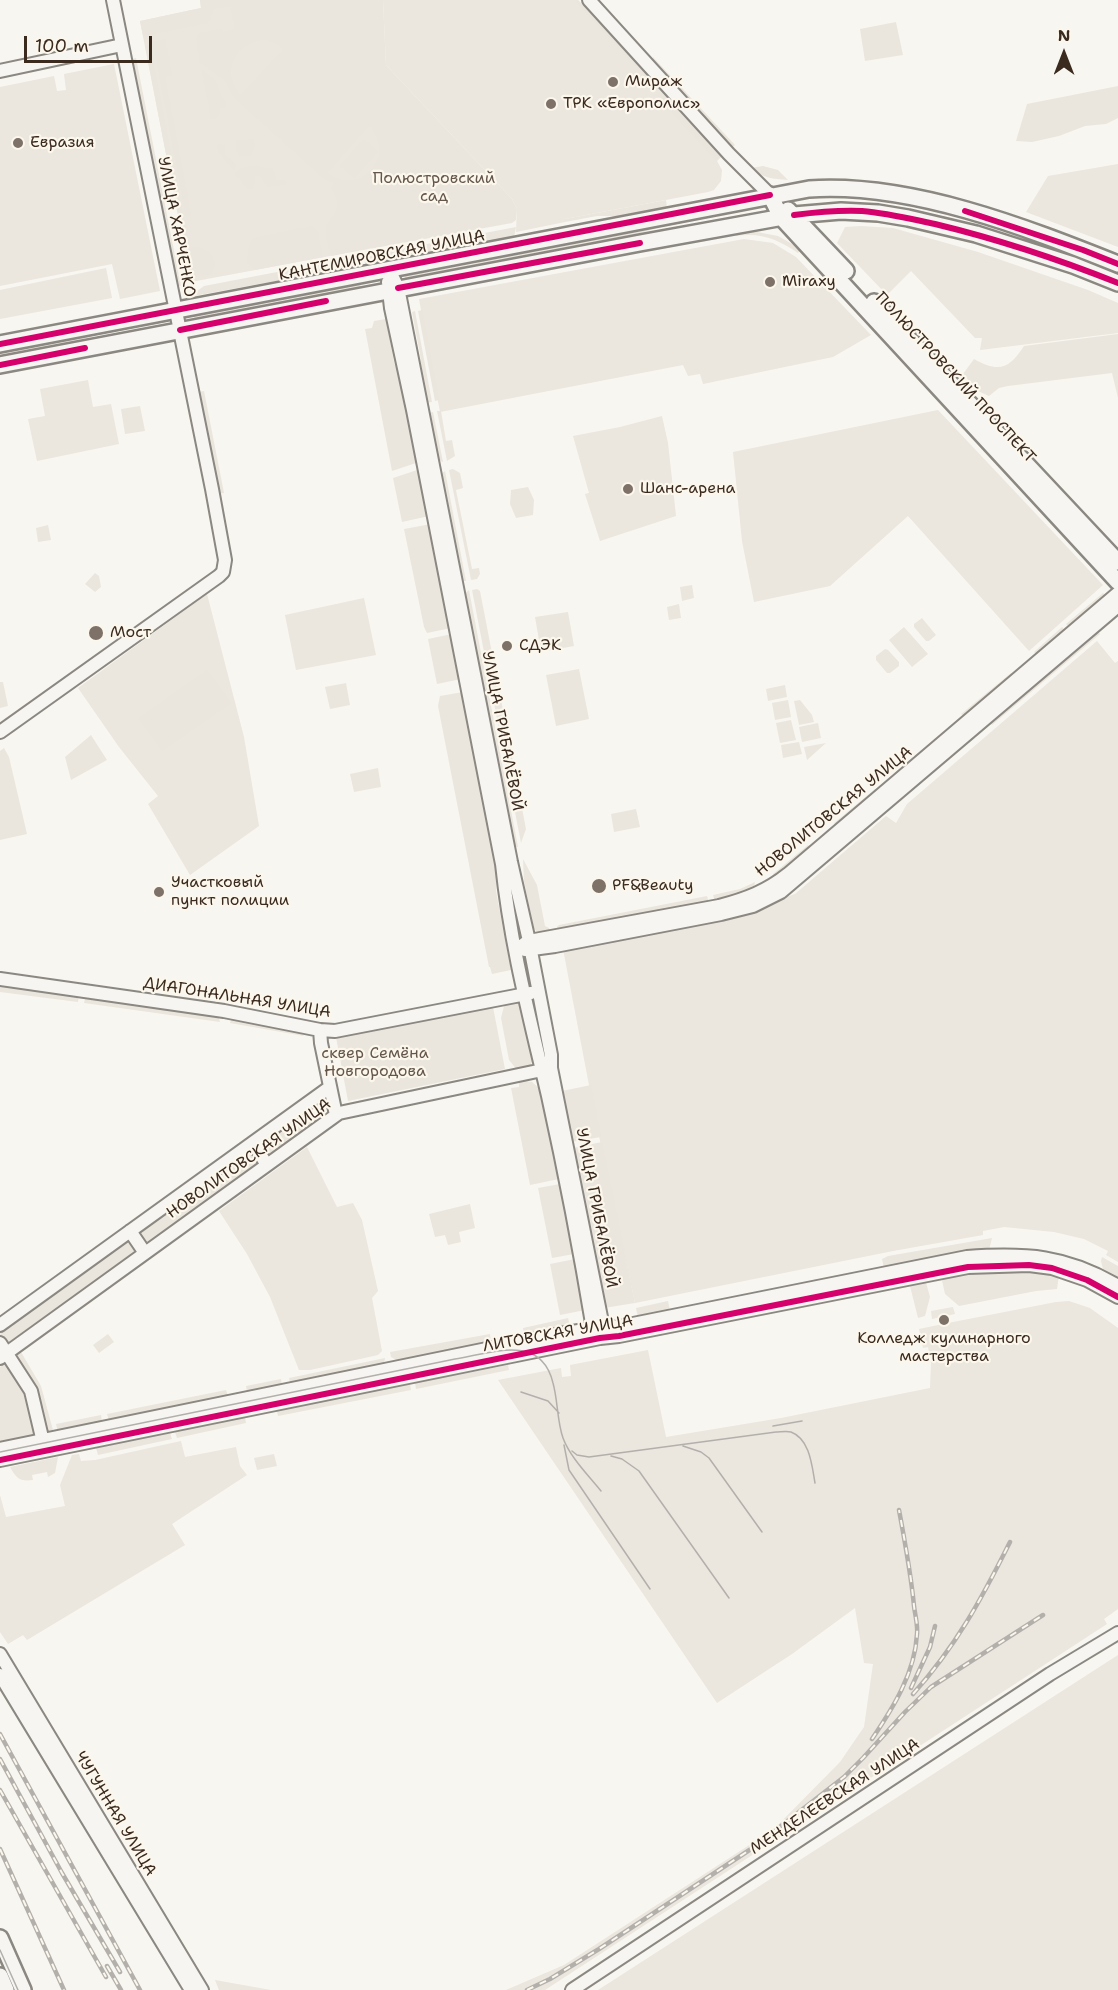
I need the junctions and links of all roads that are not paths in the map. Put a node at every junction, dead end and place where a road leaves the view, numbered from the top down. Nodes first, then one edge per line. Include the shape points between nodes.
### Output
1 (113, 0) edge
2 (589, 0) edge
3 (122, 45) junction
4 (0, 71) edge
5 (770, 195) junction
6 (787, 216) junction
7 (1118, 264) edge
8 (388, 269) junction
9 (1118, 283) edge
10 (393, 289) junction
11 (176, 310) junction
12 (180, 330) junction
13 (0, 344) edge
14 (0, 365) edge
15 (1118, 562) edge
16 (1118, 582) edge
17 (1118, 593) edge
18 (1118, 606) edge
19 (0, 732) edge
20 (530, 946) junction
21 (514, 949) junction
22 (0, 979) edge
23 (538, 991) junction
24 (525, 994) junction
25 (320, 1030) junction
26 (546, 1069) junction
27 (330, 1087) junction
28 (336, 1115) junction
29 (253, 1143) junction
30 (267, 1165) junction
31 (130, 1231) junction
32 (145, 1254) junction
33 (1118, 1286) edge
34 (1118, 1297) edge
35 (0, 1325) edge
36 (599, 1331) junction
37 (2, 1351) edge
38 (44, 1445) junction
39 (0, 1449) edge
40 (0, 1460) edge
41 (1118, 1633) edge
42 (0, 1654) edge
43 (0, 1675) edge
44 (0, 1938) edge
45 (0, 1976) edge
46 (6, 1990) edge
47 (23, 1990) edge
48 (191, 1990) edge
49 (202, 1990) edge
50 (572, 1990) edge

1 - 3 street, УЛИЦА ХАРЧЕНКО
2 - 5 street, ПОЛЮСТРОВСКИЙ ПРОСПЕКТ
3 - 4 street
3 - 11 street, УЛИЦА ХАРЧЕНКО
5 - 6 main road, ПОЛЮСТРОВСКИЙ ПРОСПЕКТ
5 - 7 main road, КАНТЕМИРОВСКАЯ УЛИЦА via 832,188 903,194 986,217
5 - 8 main road, КАНТЕМИРОВСКАЯ УЛИЦА
6 - 9 main road, КАНТЕМИРОВСКАЯ УЛИЦА via 841,210 908,218 986,237
6 - 10 main road, КАНТЕМИРОВСКАЯ УЛИЦА
6 - 15 main road, ПОЛЮСТРОВСКИЙ ПРОСПЕКТ
6 - 16 main road, ПОЛЮСТРОВСКИЙ ПРОСПЕКТ
8 - 10 street, УЛИЦА ГРИБАЛЁВОЙ
8 - 11 main road, КАНТЕМИРОВСКАЯ УЛИЦА
10 - 12 main road, КАНТЕМИРОВСКАЯ УЛИЦА
10 - 20 street, УЛИЦА ГРИБАЛЁВОЙ
10 - 21 street, УЛИЦА ГРИБАЛЁВОЙ via 500,853
11 - 12 street, УЛИЦА ХАРЧЕНКО
11 - 13 main road, КАНТЕМИРОВСКАЯ УЛИЦА
12 - 14 main road, КАНТЕМИРОВСКАЯ УЛИЦА
12 - 19 street, УЛИЦА ХАРЧЕНКО via 225,566 219,576
17 - 20 street, НОВОЛИТОВСКАЯ УЛИЦА via 762,892 720,906
18 - 20 street, НОВОЛИТОВСКАЯ УЛИЦА via 781,892 738,910
20 - 21 street, НОВОЛИТОВСКАЯ УЛИЦА
20 - 23 street, УЛИЦА ГРИБАЛЁВОЙ
21 - 24 street, УЛИЦА ГРИБАЛЁВОЙ
22 - 25 street, ДИАГОНАЛЬНАЯ УЛИЦА via 225,1011
23 - 24 street, ДИАГОНАЛЬНАЯ УЛИЦА
23 - 26 street, УЛИЦА ГРИБАЛЁВОЙ via 551,1055
24 - 25 street, ДИАГОНАЛЬНАЯ УЛИЦА via 335,1031
24 - 26 street, УЛИЦА ГРИБАЛЁВОЙ
25 - 27 street
26 - 28 street, НОВОЛИТОВСКАЯ УЛИЦА
26 - 36 street, УЛИЦА ГРИБАЛЁВОЙ via 548,1095
27 - 28 street
27 - 29 street, НОВОЛИТОВСКАЯ УЛИЦА
28 - 30 street, НОВОЛИТОВСКАЯ УЛИЦА
29 - 30 street
29 - 31 street, НОВОЛИТОВСКАЯ УЛИЦА
30 - 32 street, НОВОЛИТОВСКАЯ УЛИЦА
31 - 32 street
31 - 35 street, НОВОЛИТОВСКАЯ УЛИЦА
32 - 37 street, НОВОЛИТОВСКАЯ УЛИЦА
33 - 36 street, ЛИТОВСКАЯ УЛИЦА via 1054,1258 967,1257
34 - 36 street, ЛИТОВСКАЯ УЛИЦА via 1087,1280 1052,1268 968,1267 620,1336
36 - 38 street, ЛИТОВСКАЯ УЛИЦА
37 - 38 street via 31,1391
38 - 39 street, ЛИТОВСКАЯ УЛИЦА
38 - 40 street, ЛИТОВСКАЯ УЛИЦА
41 - 50 street, МЕНДЕЛЕЕВСКАЯ УЛИЦА
42 - 49 street, ЧУГУННАЯ УЛИЦА
43 - 48 street, ЧУГУННАЯ УЛИЦА
44 - 47 main road
45 - 46 main road

